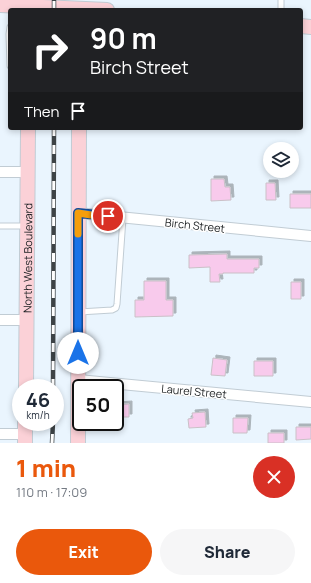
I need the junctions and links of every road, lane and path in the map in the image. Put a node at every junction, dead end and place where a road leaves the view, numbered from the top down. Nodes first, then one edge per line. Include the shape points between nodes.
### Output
1 (0, 5) edge
2 (29, 5) edge
3 (79, 6) edge
4 (93, 8) edge
5 (28, 130) edge
6 (79, 130) edge
7 (0, 172) edge
8 (28, 172) junction
9 (78, 213) junction
10 (123, 218) junction
11 (0, 226) edge
12 (27, 226) junction
13 (311, 236) edge
14 (78, 312) junction
15 (0, 320) edge
16 (26, 320) junction
17 (26, 379) edge
18 (78, 379) edge
19 (124, 384) edge
20 (311, 402) edge
21 (78, 431) edge
22 (25, 433) edge
23 (0, 434) edge
24 (78, 443) edge

1 - 2 main road
2 - 3 main road
3 - 4 main road
5 - 8 main road, North West Boulevard
6 - 9 main road
7 - 8 street
8 - 12 main road, North West Boulevard
9 - 10 street, Birch Street
9 - 14 main road
10 - 13 street, Birch Street
10 - 14 lane via 118,304 112,310
11 - 12 lane
12 - 16 main road, North West Boulevard
14 - 18 main road
15 - 16 street
16 - 17 main road, North West Boulevard
19 - 20 street, Laurel Street
21 - 24 main road
22 - 23 street

